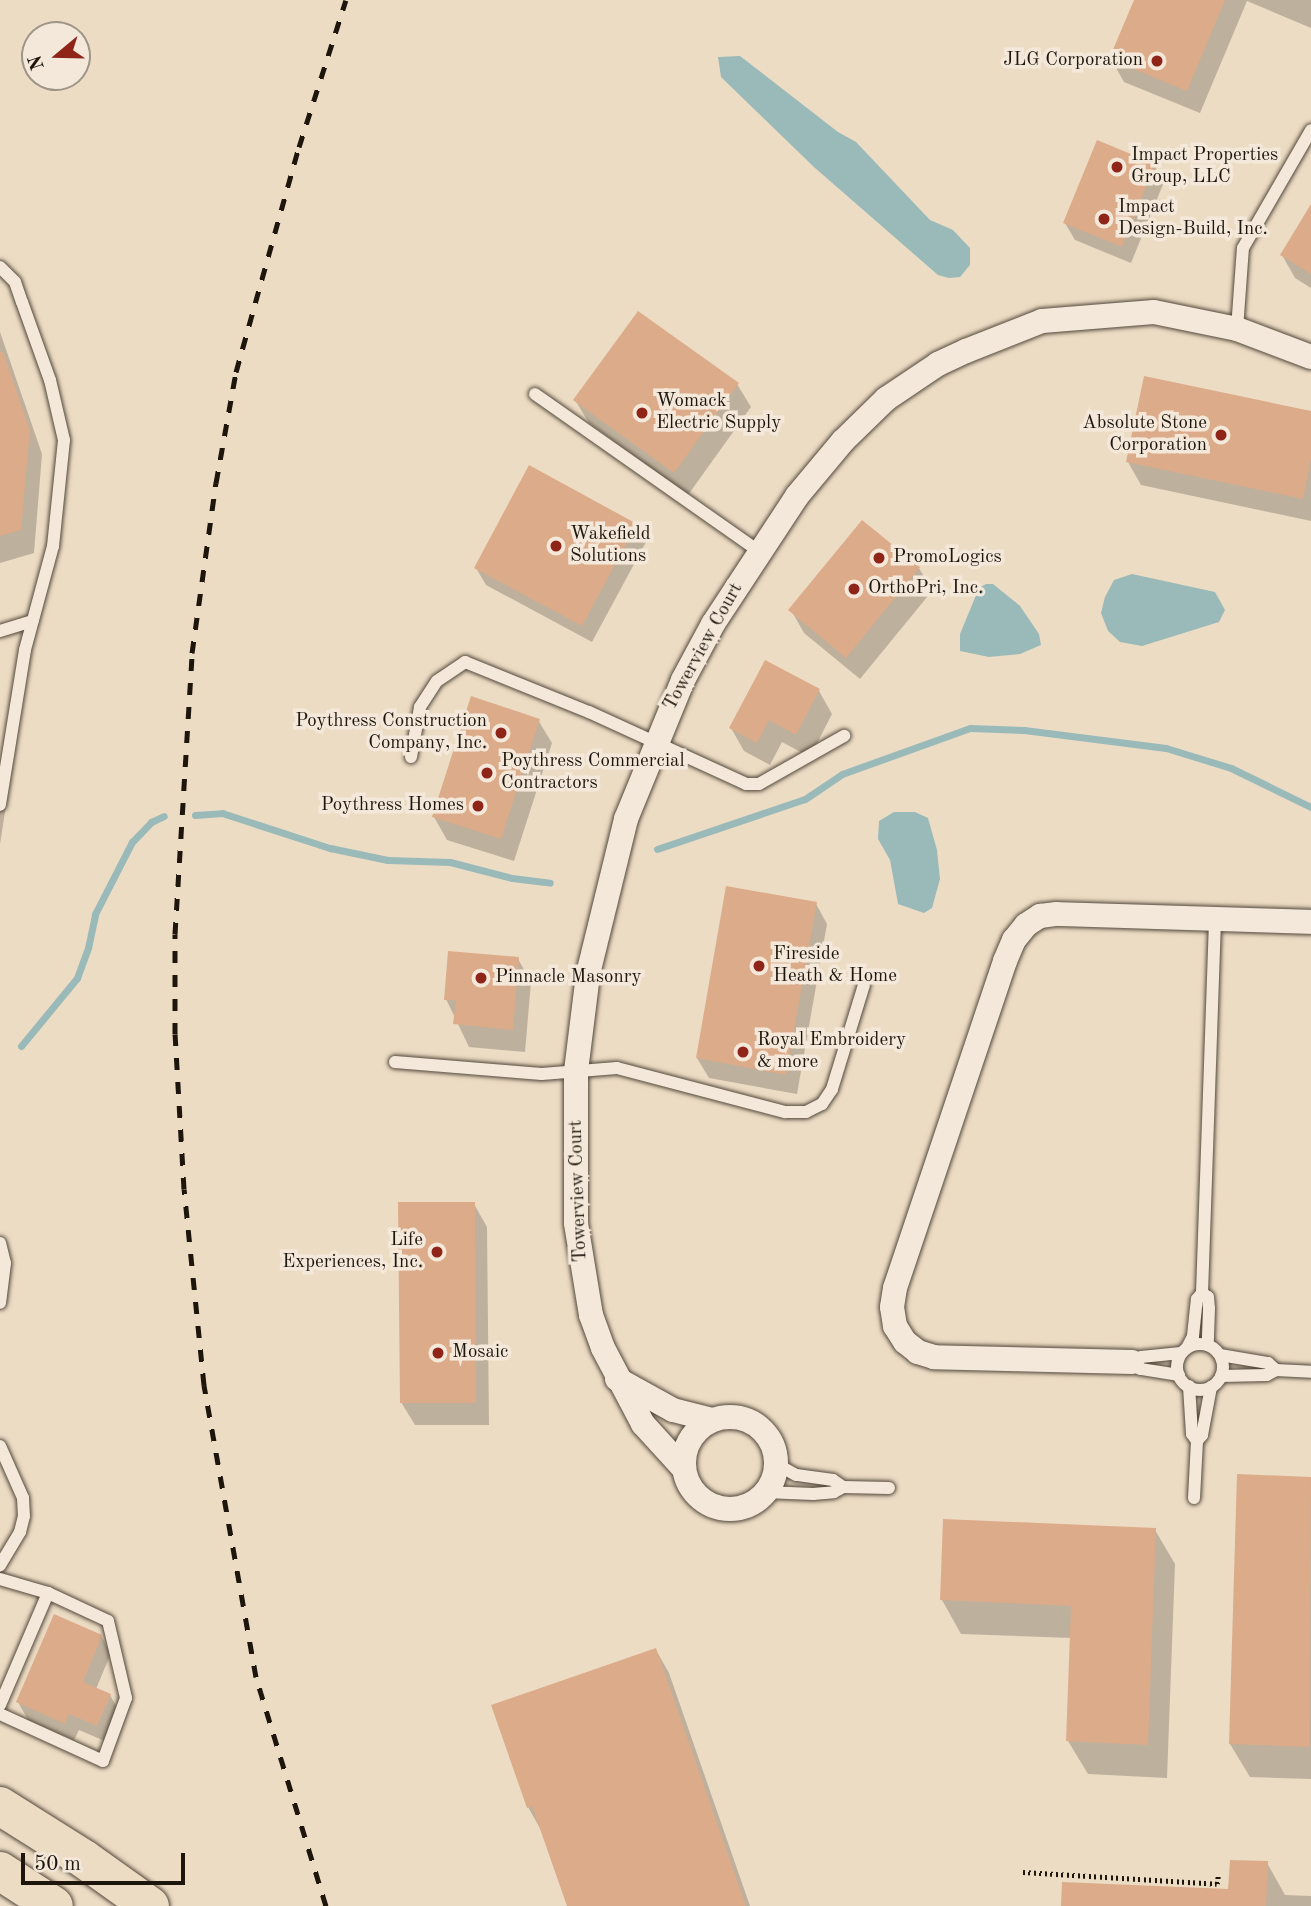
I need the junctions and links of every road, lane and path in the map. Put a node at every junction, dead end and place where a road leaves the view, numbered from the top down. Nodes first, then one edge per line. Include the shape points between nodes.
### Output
1 (1311, 130) edge
2 (0, 267) edge
3 (1237, 329) junction
4 (1311, 357) edge
5 (535, 394) dead end
6 (758, 551) junction
7 (32, 621) junction
8 (0, 631) edge
9 (844, 736) dead end
10 (655, 743) junction
11 (411, 757) dead end
12 (0, 805) edge
13 (1215, 921) junction
14 (1311, 922) edge
15 (864, 985) dead end
16 (395, 1062) dead end
17 (576, 1071) junction
18 (0, 1243) edge
19 (1202, 1293) junction
20 (0, 1303) edge
21 (1208, 1345) junction
22 (1184, 1351) junction
23 (1220, 1355) junction
24 (1132, 1362) junction
25 (1276, 1370) junction
26 (1311, 1372) edge
27 (1179, 1375) junction
28 (1221, 1376) junction
29 (617, 1379) junction
30 (1189, 1386) junction
31 (1211, 1387) junction
32 (712, 1420) junction
33 (1197, 1441) junction
34 (0, 1446) edge
35 (776, 1464) junction
36 (684, 1469) junction
37 (843, 1487) junction
38 (889, 1488) dead end
39 (765, 1492) junction
40 (1194, 1498) dead end
41 (0, 1564) edge
42 (0, 1579) edge
43 (48, 1593) junction
44 (0, 1705) edge
45 (0, 1714) edge
46 (0, 1806) edge
47 (0, 1871) edge
48 (1023, 1872) dead end
49 (1218, 1876) dead end
50 (54, 1906) edge
51 (150, 1906) edge

1 - 3 lane via 1243,248
2 - 7 lane via 15,282 50,380 64,440 53,546
3 - 4 street, Towerview Court
3 - 6 street, Towerview Court via 1154,312 1042,321 938,364 886,399 843,441
5 - 6 lane
6 - 10 street, Towerview Court via 683,680
7 - 8 lane
7 - 12 lane
9 - 10 lane via 759,784 746,783
10 - 11 lane via 465,662 437,681 420,707
10 - 17 street, Towerview Court via 626,819 606,892 588,974
13 - 14 street
13 - 19 lane
13 - 24 street via 1057,914 1040,916 1026,925 1005,961 895,1288 895,1326 918,1352 944,1357
15 - 17 lane via 832,1089 822,1104 806,1112 785,1112 617,1068
16 - 17 lane via 542,1074
17 - 29 street, Towerview Court via 575,1164 582,1271 591,1315
18 - 20 lane via 5,1264
19 - 21 lane via 1208,1297
19 - 22 lane via 1197,1299 1193,1336
21 - 22 lane
21 - 23 lane
22 - 24 lane
22 - 27 lane
23 - 25 lane via 1268,1363
23 - 28 lane
24 - 27 lane via 1140,1369
25 - 26 lane
25 - 28 lane via 1267,1375
27 - 30 lane
28 - 31 lane
29 - 32 street via 673,1410
29 - 36 street, Towerview Court via 643,1424
30 - 31 lane
30 - 33 lane via 1192,1434
31 - 33 lane
32 - 35 street via 742,1418 756,1425 774,1449
32 - 36 street via 690,1440
33 - 40 lane
34 - 41 lane via 23,1498 24,1516 20,1532
35 - 37 lane via 796,1475 833,1480
35 - 39 street
36 - 39 street via 697,1496 724,1509 740,1508
37 - 38 lane
37 - 39 lane via 813,1494
42 - 43 lane
43 - 44 lane
43 - 45 lane via 108,1621 126,1698 103,1761
46 - 51 main road
47 - 50 main road
48 - 49 path via 1217,1884

